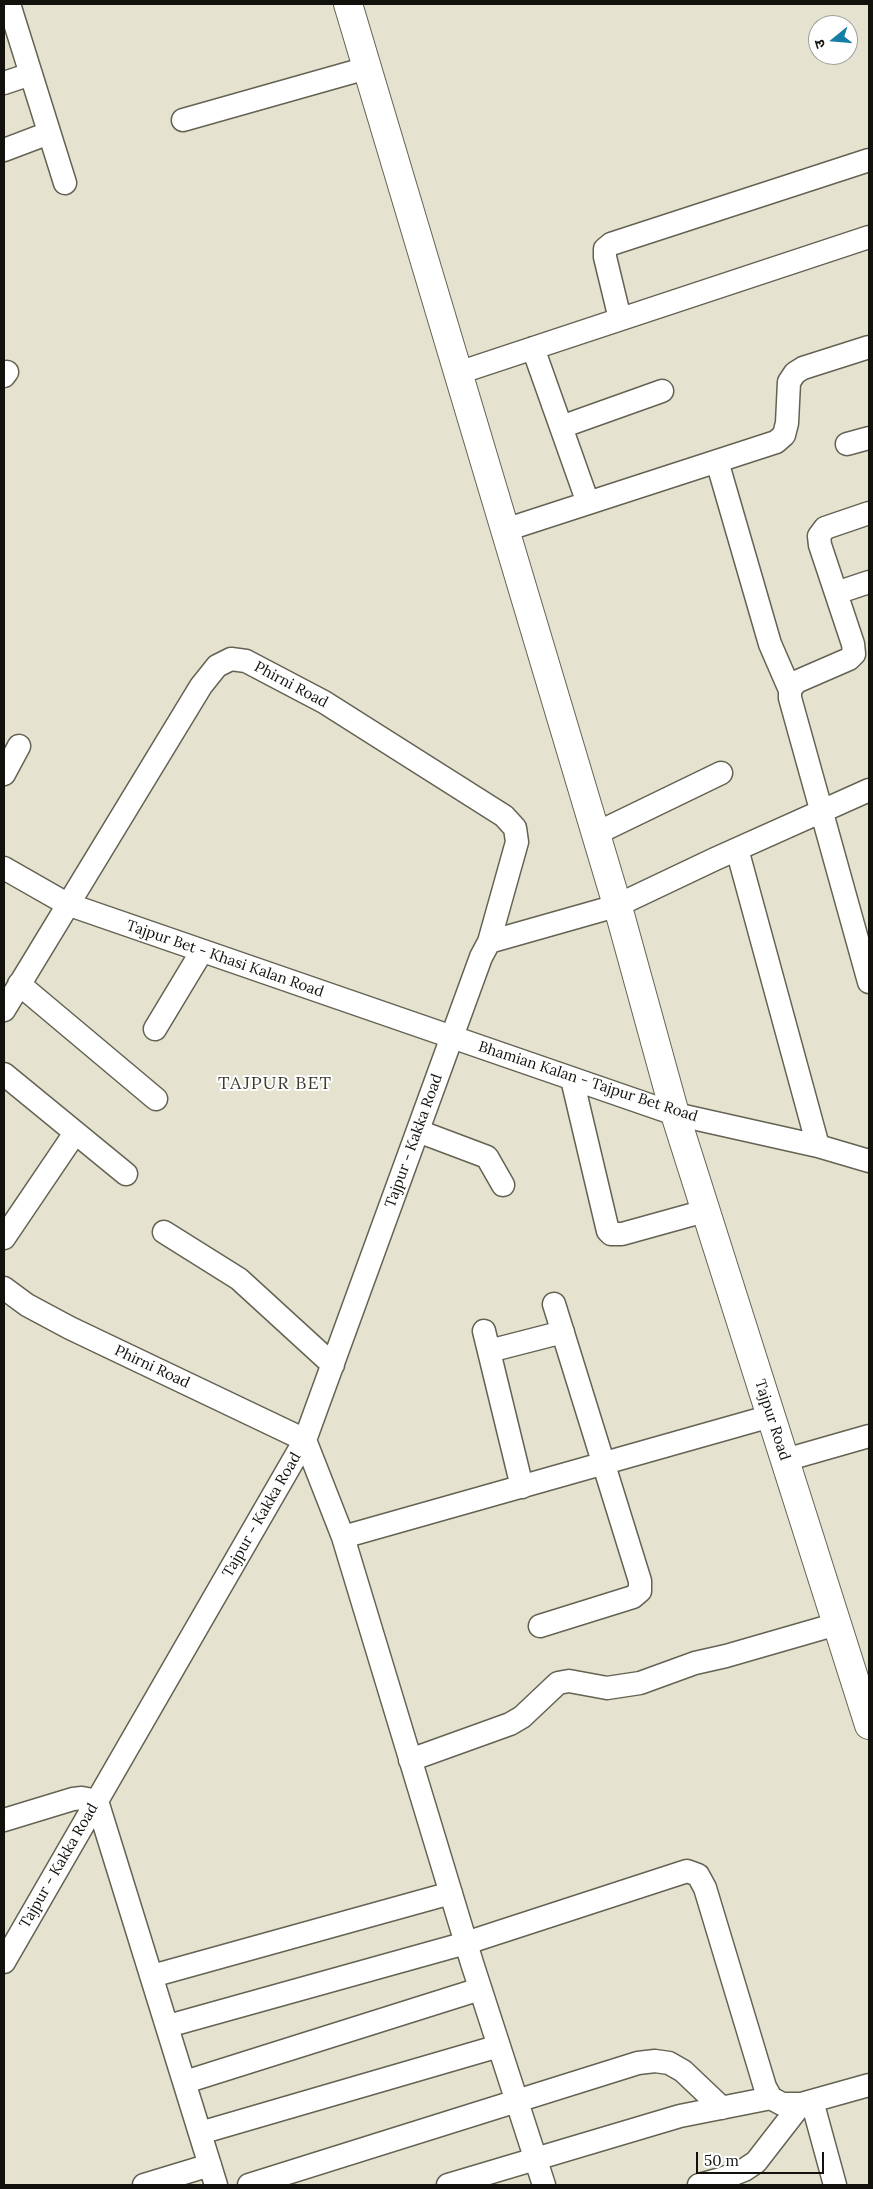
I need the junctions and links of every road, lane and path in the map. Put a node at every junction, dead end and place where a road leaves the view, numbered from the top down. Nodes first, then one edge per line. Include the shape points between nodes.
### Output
1 (348, 4) edge
2 (8, 12) edge
3 (367, 68) junction
4 (31, 74) junction
5 (4, 83) edge
6 (183, 120) dead end
7 (49, 133) junction
8 (4, 150) edge
9 (869, 160) edge
10 (65, 182) dead end
11 (869, 237) edge
12 (620, 319) junction
13 (533, 348) junction
14 (869, 348) edge
15 (458, 373) junction
16 (662, 391) dead end
17 (561, 427) junction
18 (869, 438) edge
19 (847, 444) dead end
20 (717, 461) junction
21 (588, 503) junction
22 (869, 513) edge
23 (505, 530) junction
24 (869, 582) edge
25 (836, 593) junction
26 (862, 652) edge
27 (790, 690) junction
28 (19, 746) dead end
29 (721, 773) dead end
30 (4, 774) edge
31 (869, 790) edge
32 (822, 811) junction
33 (595, 834) junction
34 (737, 849) junction
35 (4, 868) edge
36 (67, 904) junction
37 (616, 906) junction
38 (489, 942) junction
39 (202, 951) junction
40 (869, 982) edge
41 (19, 984) junction
42 (4, 1010) edge
43 (155, 1029) dead end
44 (452, 1037) junction
45 (4, 1074) edge
46 (572, 1078) junction
47 (156, 1099) dead end
48 (675, 1114) junction
49 (418, 1131) junction
50 (75, 1133) junction
51 (818, 1146) junction
52 (869, 1161) edge
53 (126, 1174) dead end
54 (503, 1186) dead end
55 (705, 1211) junction
56 (164, 1232) dead end
57 (4, 1238) edge
58 (4, 1288) edge
59 (554, 1304) dead end
60 (563, 1332) junction
61 (332, 1365) junction
62 (771, 1416) junction
63 (869, 1436) edge
64 (305, 1440) junction
65 (785, 1460) junction
66 (603, 1464) junction
67 (522, 1486) junction
68 (343, 1537) junction
69 (837, 1624) junction
70 (540, 1626) dead end
71 (862, 1675) edge
72 (869, 1725) edge
73 (410, 1760) junction
74 (97, 1800) junction
75 (4, 1820) edge
76 (451, 1893) junction
77 (466, 1943) junction
78 (4, 1962) edge
79 (152, 1976) junction
80 (480, 1989) junction
81 (168, 2026) junction
82 (499, 2046) junction
83 (185, 2082) junction
84 (869, 2085) edge
85 (771, 2098) junction
86 (517, 2101) junction
87 (806, 2102) junction
88 (722, 2108) junction
89 (200, 2133) junction
90 (536, 2158) junction
91 (213, 2175) edge
92 (144, 2185) edge
93 (249, 2185) edge
94 (448, 2185) edge
95 (544, 2185) edge
96 (699, 2185) edge
97 (835, 2185) edge

1 - 3 main road, Tajpur Road
2 - 4 street
3 - 6 street
3 - 15 main road, Tajpur Road
4 - 5 street
4 - 7 street
7 - 8 street
7 - 10 street
9 - 12 street via 611,244 605,249 605,257
11 - 12 street
12 - 13 street
13 - 15 street
13 - 17 street
14 - 20 street via 803,368 789,382 784,435 776,442
15 - 23 main road, Tajpur Road
16 - 17 street
17 - 21 street
18 - 19 street
20 - 21 street
20 - 27 street via 770,644
21 - 23 street
22 - 25 street via 825,528 820,536
23 - 33 main road, Tajpur Road
24 - 25 street
25 - 26 street via 853,644
26 - 27 street via 796,682
27 - 32 street
28 - 30 street
29 - 33 street
31 - 32 street
32 - 34 street
32 - 40 street
33 - 37 main road, Tajpur Road
34 - 37 street
34 - 51 street
35 - 36 street, Tajpur Bet - Khasi Kalan Road
36 - 38 street, Phirni Road via 201,686 217,666 231,660 246,661 324,702 504,816 514,828 517,842
36 - 39 street, Tajpur Bet - Khasi Kalan Road
36 - 41 street, Phirni Road
37 - 38 street
37 - 48 main road, Tajpur Road
38 - 44 street, Phirni Road
39 - 43 street
39 - 44 street, Tajpur Bet - Khasi Kalan Road
41 - 42 street, Phirni Road
41 - 47 street
44 - 46 street, Bhamian Kalan - Tajpur Bet Road
44 - 49 street, Tajpur - Kakka Road
45 - 50 street
46 - 48 street, Bhamian Kalan - Tajpur Bet Road
46 - 55 street via 611,1234 622,1234
48 - 51 street, Bhamian Kalan - Tajpur Bet Road
48 - 55 main road, Tajpur Road
49 - 54 street via 487,1157
49 - 61 street, Tajpur - Kakka Road
50 - 53 street
50 - 57 street
51 - 52 street, Bhamian Kalan - Tajpur Bet Road
55 - 62 main road, Tajpur Road
56 - 61 street via 239,1278
58 - 64 street, Phirni Road via 27,1306 70,1328
59 - 60 street
60 - 66 street
60 - 67 street via 486,1341
61 - 64 street, Tajpur - Kakka Road
62 - 65 main road, Tajpur Road
62 - 66 street
63 - 65 street
64 - 68 street
64 - 74 street, Tajpur - Kakka Road
65 - 69 main road, Tajpur Road
66 - 67 street
66 - 70 street via 640,1581 640,1591 633,1597
67 - 68 street
68 - 73 street
69 - 71 main road, Tajpur Road
69 - 73 street via 695,1663 640,1683 607,1688 569,1680 558,1684 510,1724
71 - 72 main road, Tajpur Road
73 - 76 street
74 - 75 street via 73,1799
74 - 78 street, Tajpur - Kakka Road
74 - 79 street
76 - 77 street
76 - 79 street
77 - 80 street
77 - 81 street
77 - 85 street via 687,1871 698,1875 705,1888 764,2087
79 - 81 street
80 - 82 street
80 - 83 street
81 - 83 street
82 - 86 street
82 - 89 street
83 - 89 street
84 - 87 street
85 - 87 street via 782,2104
85 - 88 street
86 - 88 street via 638,2063 655,2061 668,2063 682,2071
86 - 90 street
86 - 93 street
87 - 96 street via 756,2162 744,2170
87 - 97 street
88 - 90 street via 680,2116
89 - 91 street
90 - 94 street
90 - 95 street
91 - 92 street

